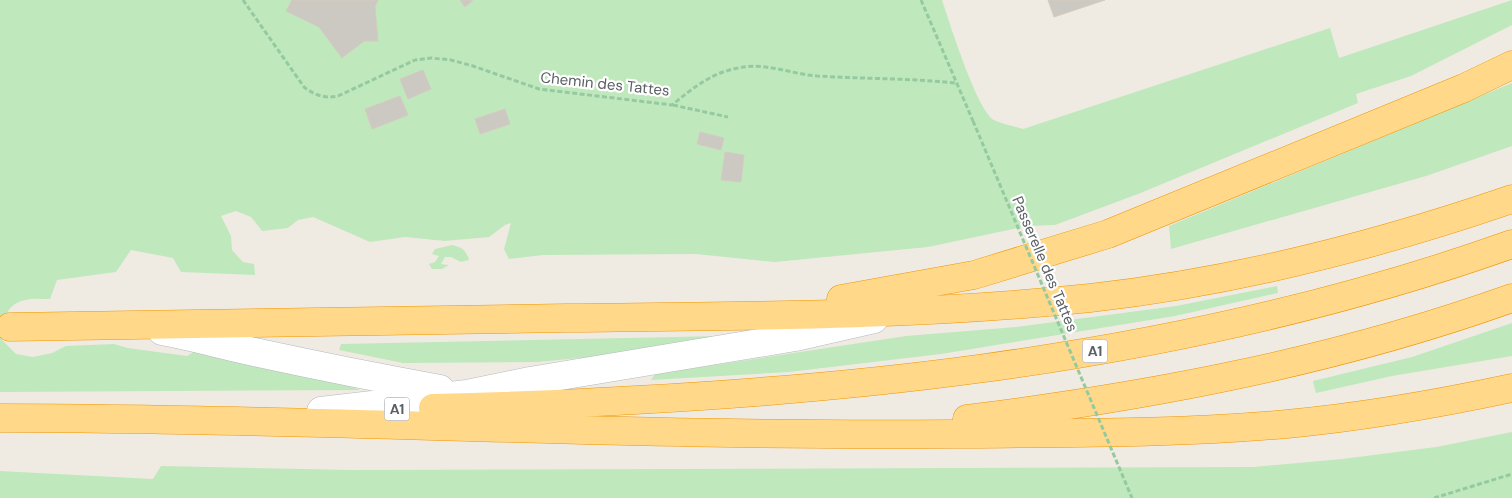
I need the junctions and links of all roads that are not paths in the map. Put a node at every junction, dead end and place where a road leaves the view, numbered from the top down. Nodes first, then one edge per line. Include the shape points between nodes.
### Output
1 (1512, 65) edge
2 (1512, 200) edge
3 (1512, 244) edge
4 (1512, 298) edge
5 (911, 311) junction
6 (756, 315) junction
7 (133, 325) junction
8 (10, 327) dead end
9 (1512, 388) edge
10 (467, 394) junction
11 (556, 404) junction
12 (321, 411) junction
13 (0, 418) edge
14 (128, 418) junction
15 (836, 435) junction

1 - 6 highway via 1464,88 1108,234 974,275
2 - 5 highway via 1347,250 1220,277 1093,297
3 - 11 highway, A1 via 1419,275 1295,310 1091,351 825,386
4 - 15 highway via 1339,351 1198,383 1031,411
5 - 6 highway
5 - 10 lane via 795,337
6 - 7 highway
7 - 8 highway
7 - 10 lane via 340,371
9 - 15 highway via 1353,417 1232,428
10 - 11 lane
10 - 12 lane
11 - 12 highway, A1
12 - 14 highway, A1
13 - 14 highway, A1
14 - 15 highway

